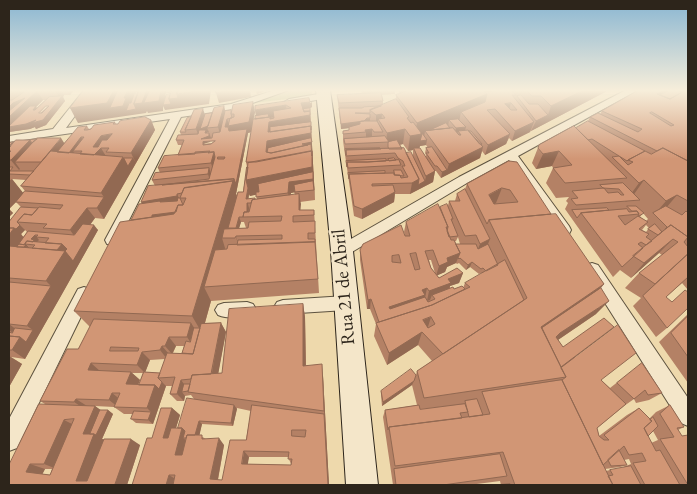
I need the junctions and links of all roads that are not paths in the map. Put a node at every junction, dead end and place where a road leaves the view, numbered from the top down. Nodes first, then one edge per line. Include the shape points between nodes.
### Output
1 (71, 113) edge
2 (190, 113) edge
3 (326, 113) edge
4 (589, 113) edge
5 (177, 115) junction
6 (57, 132) junction
7 (9, 140) edge
8 (512, 154) junction
9 (573, 242) edge
10 (342, 251) junction
11 (104, 256) edge
12 (584, 258) edge
13 (91, 282) edge
14 (346, 302) junction
15 (224, 310) dead end
16 (688, 416) edge
17 (9, 440) edge
18 (362, 485) edge

1 - 6 street
2 - 5 street
3 - 10 street, Rua 21 de Abril
4 - 8 street
5 - 6 street
5 - 11 street
6 - 7 street
8 - 9 street
8 - 10 street
10 - 14 street, Rua 21 de Abril
12 - 16 street
13 - 17 street
14 - 15 street
14 - 18 street, Rua 21 de Abril

